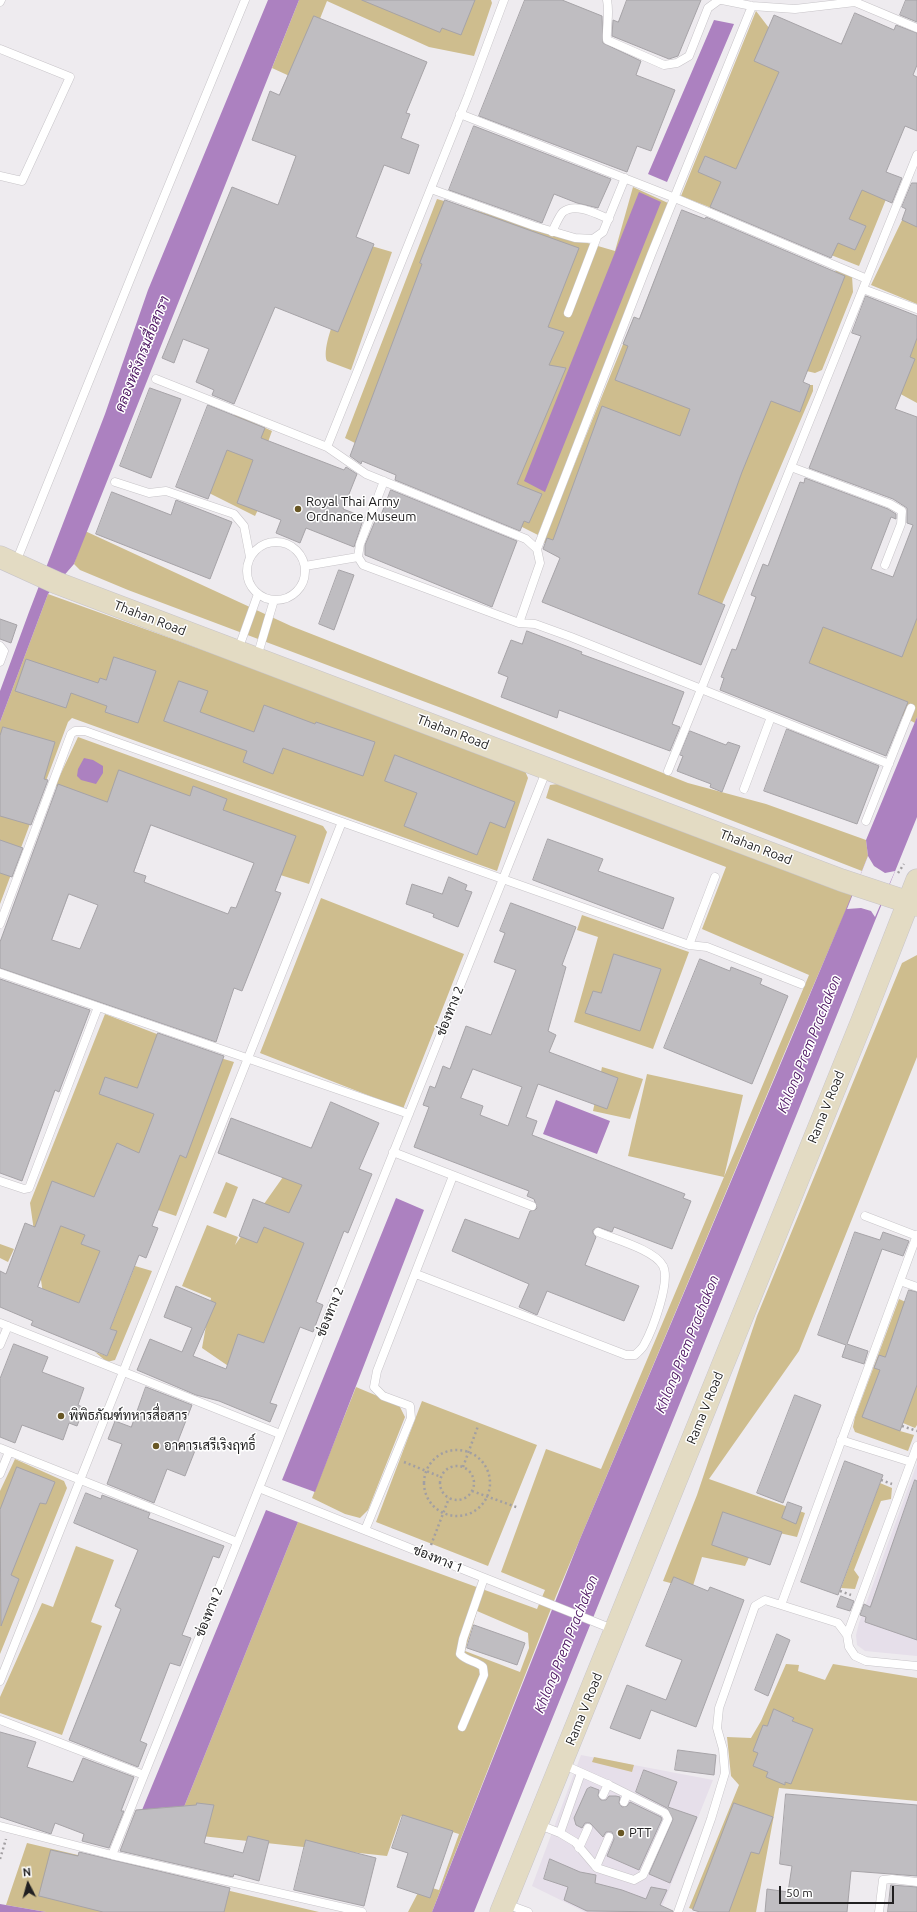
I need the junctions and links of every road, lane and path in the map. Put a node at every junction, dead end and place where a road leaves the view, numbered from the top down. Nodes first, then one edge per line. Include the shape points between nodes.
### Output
1 (245, 0) edge
2 (504, 0) edge
3 (608, 0) edge
4 (718, 0) edge
5 (722, 0) edge
6 (752, 6) junction
7 (917, 28) edge
8 (0, 49) edge
9 (460, 114) junction
10 (917, 155) edge
11 (915, 167) edge
12 (0, 176) edge
13 (625, 178) junction
14 (431, 189) junction
15 (674, 198) junction
16 (609, 219) junction
17 (552, 232) junction
18 (597, 236) junction
19 (867, 279) junction
20 (863, 289) junction
21 (917, 309) edge
22 (568, 313) dead end
23 (156, 380) dead end
24 (327, 447) junction
25 (791, 467) junction
26 (116, 482) dead end
27 (384, 482) junction
28 (537, 548) junction
29 (250, 557) junction
30 (358, 557) junction
31 (15, 564) edge
32 (885, 565) dead end
33 (305, 566) junction
34 (258, 594) junction
35 (274, 600) junction
36 (519, 623) junction
37 (0, 646) edge
38 (248, 654) junction
39 (0, 662) edge
40 (701, 689) junction
41 (911, 708) dead end
42 (771, 717) junction
43 (889, 764) junction
44 (547, 768) junction
45 (668, 771) dead end
46 (744, 789) dead end
47 (342, 822) junction
48 (866, 822) dead end
49 (906, 872) edge
50 (715, 877) dead end
51 (502, 880) junction
52 (912, 904) edge
53 (0, 924) edge
54 (689, 944) junction
55 (0, 973) edge
56 (801, 984) dead end
57 (98, 1007) junction
58 (248, 1059) junction
59 (409, 1114) junction
60 (393, 1152) junction
61 (453, 1176) junction
62 (0, 1181) edge
63 (532, 1206) dead end
64 (864, 1216) dead end
65 (598, 1232) dead end
66 (917, 1235) edge
67 (416, 1274) junction
68 (900, 1281) junction
69 (917, 1287) edge
70 (4, 1324) edge
71 (0, 1345) edge
72 (124, 1372) junction
73 (478, 1426) dead end
74 (902, 1426) dead end
75 (917, 1431) edge
76 (280, 1434) junction
77 (841, 1440) junction
78 (917, 1446) edge
79 (0, 1448) edge
80 (9, 1452) junction
81 (468, 1452) junction
82 (395, 1458) junction
83 (911, 1462) junction
84 (462, 1467) junction
85 (426, 1471) junction
86 (0, 1474) edge
87 (441, 1477) junction
88 (80, 1480) junction
89 (259, 1488) junction
90 (472, 1491) junction
91 (487, 1497) junction
92 (449, 1498) junction
93 (519, 1508) dead end
94 (444, 1513) junction
95 (365, 1530) junction
96 (237, 1542) junction
97 (428, 1555) junction
98 (484, 1578) junction
99 (780, 1605) junction
100 (616, 1630) junction
101 (847, 1634) junction
102 (917, 1666) edge
103 (0, 1681) edge
104 (0, 1720) edge
105 (462, 1727) dead end
106 (571, 1768) junction
107 (144, 1775) junction
108 (608, 1784) junction
109 (627, 1794) junction
110 (603, 1795) dead end
111 (624, 1802) dead end
112 (537, 1824) junction
113 (4, 1827) edge
114 (588, 1828) dead end
115 (560, 1833) junction
116 (609, 1837) dead end
117 (579, 1848) junction
118 (112, 1855) junction
119 (0, 1859) edge
120 (596, 1867) junction
121 (917, 1882) edge
122 (503, 1908) edge
123 (362, 1912) edge
124 (528, 1912) edge
125 (678, 1912) edge
126 (879, 1912) edge

1 - 31 lane
2 - 9 lane
3 - 4 lane via 610,12 606,30 607,40 664,65 678,63 689,56 708,8
5 - 6 lane
6 - 7 lane via 795,9 855,2
6 - 15 lane
8 - 12 lane via 70,77 22,182
9 - 13 lane
9 - 14 lane
10 - 11 lane
11 - 19 lane
13 - 15 lane
13 - 16 lane
14 - 17 lane
14 - 24 lane
15 - 19 lane
15 - 28 lane
16 - 17 lane via 584,210 571,209 563,212
16 - 18 lane via 603,232
17 - 18 lane via 575,238 593,239
18 - 22 lane
19 - 20 lane
20 - 21 lane
20 - 25 lane
23 - 24 lane
24 - 27 lane via 366,474
25 - 32 lane via 890,504 902,512 901,524
25 - 40 lane
26 - 29 lane via 149,493 166,491 234,514 244,526
27 - 28 lane via 526,539
27 - 30 lane via 360,544
28 - 36 lane via 540,563
29 - 33 lane via 256,549 265,544 284,543 300,553
29 - 34 lane via 247,576 250,585
30 - 33 lane
30 - 36 lane via 363,565
31 - 38 main road, Thahan Road
33 - 35 lane via 304,581 299,589 283,600
34 - 35 lane
34 - 38 lane
35 - 38 lane
36 - 40 lane via 535,624
37 - 39 lane via 4,651
38 - 44 main road, Thahan Road
40 - 42 lane
40 - 45 lane
41 - 43 lane
42 - 43 lane
42 - 46 lane
43 - 48 lane
44 - 51 lane, ช่องทาง 2
44 - 52 main road, Thahan Road
47 - 51 lane
47 - 53 lane via 85,731 76,731 71,734
47 - 58 lane
49 - 52 main road, Rama V Road
50 - 54 lane
51 - 54 lane
51 - 59 lane, ช่องทาง 2
52 - 100 main road, Rama V Road via 768,1251
54 - 56 lane via 707,947
55 - 57 lane
57 - 58 lane
57 - 62 lane via 29,1188 24,1189
58 - 59 lane
58 - 72 lane
59 - 60 lane, ช่องทาง 2
60 - 61 lane
60 - 76 lane, ช่องทาง 2
61 - 63 lane
61 - 67 lane
64 - 66 lane
65 - 67 lane via 649,1252 663,1266 665,1279 661,1303 644,1346 635,1355 626,1355
66 - 68 lane
67 - 82 lane via 374,1388 383,1396 410,1406 411,1418
68 - 69 lane
68 - 77 lane
70 - 71 lane
70 - 72 lane
72 - 76 lane
72 - 88 lane
73 - 81 path
74 - 75 path
76 - 89 lane, ช่องทาง 2
77 - 83 lane
77 - 99 lane
78 - 83 lane
79 - 80 lane
80 - 86 lane
80 - 88 lane
81 - 84 path
81 - 85 path via 451,1450 440,1454
81 - 91 path via 482,1461 488,1471 491,1482
82 - 85 path
82 - 95 lane
83 - 101 lane
84 - 87 path via 452,1467
84 - 90 path via 468,1470 473,1480
85 - 87 path
85 - 94 path via 423,1482 429,1502
87 - 92 path via 441,1488
88 - 96 lane
88 - 103 lane
89 - 95 lane, ช่องทาง 1
89 - 96 lane, ช่องทาง 2
90 - 91 path
90 - 92 path via 457,1500
91 - 93 path
91 - 94 path via 484,1503 467,1515
92 - 94 path
94 - 97 path
95 - 97 lane, ช่องทาง 1
96 - 107 lane, ช่องทาง 2
97 - 98 lane, ช่องทาง 1
98 - 100 lane, ช่องทาง 1
98 - 105 lane via 460,1654 464,1659 478,1663 483,1668 484,1675
99 - 101 lane via 838,1623
99 - 125 lane via 765,1600 755,1606 719,1708 717,1728 723,1750 725,1773
100 - 106 main road, Rama V Road
101 - 102 lane via 849,1647 855,1656 866,1661
104 - 107 lane
106 - 108 lane
106 - 112 main road, Rama V Road
106 - 115 lane
107 - 118 lane, ช่องทาง 2
108 - 109 lane
108 - 110 lane
109 - 111 lane
109 - 120 lane via 665,1813 668,1819 645,1863 642,1875 634,1880 616,1876
112 - 115 lane
112 - 122 main road, Rama V Road
113 - 118 lane
113 - 119 path
114 - 117 lane
115 - 117 lane via 575,1842
116 - 120 lane
117 - 120 lane
118 - 123 lane
121 - 126 lane via 883,1880
122 - 124 lane

